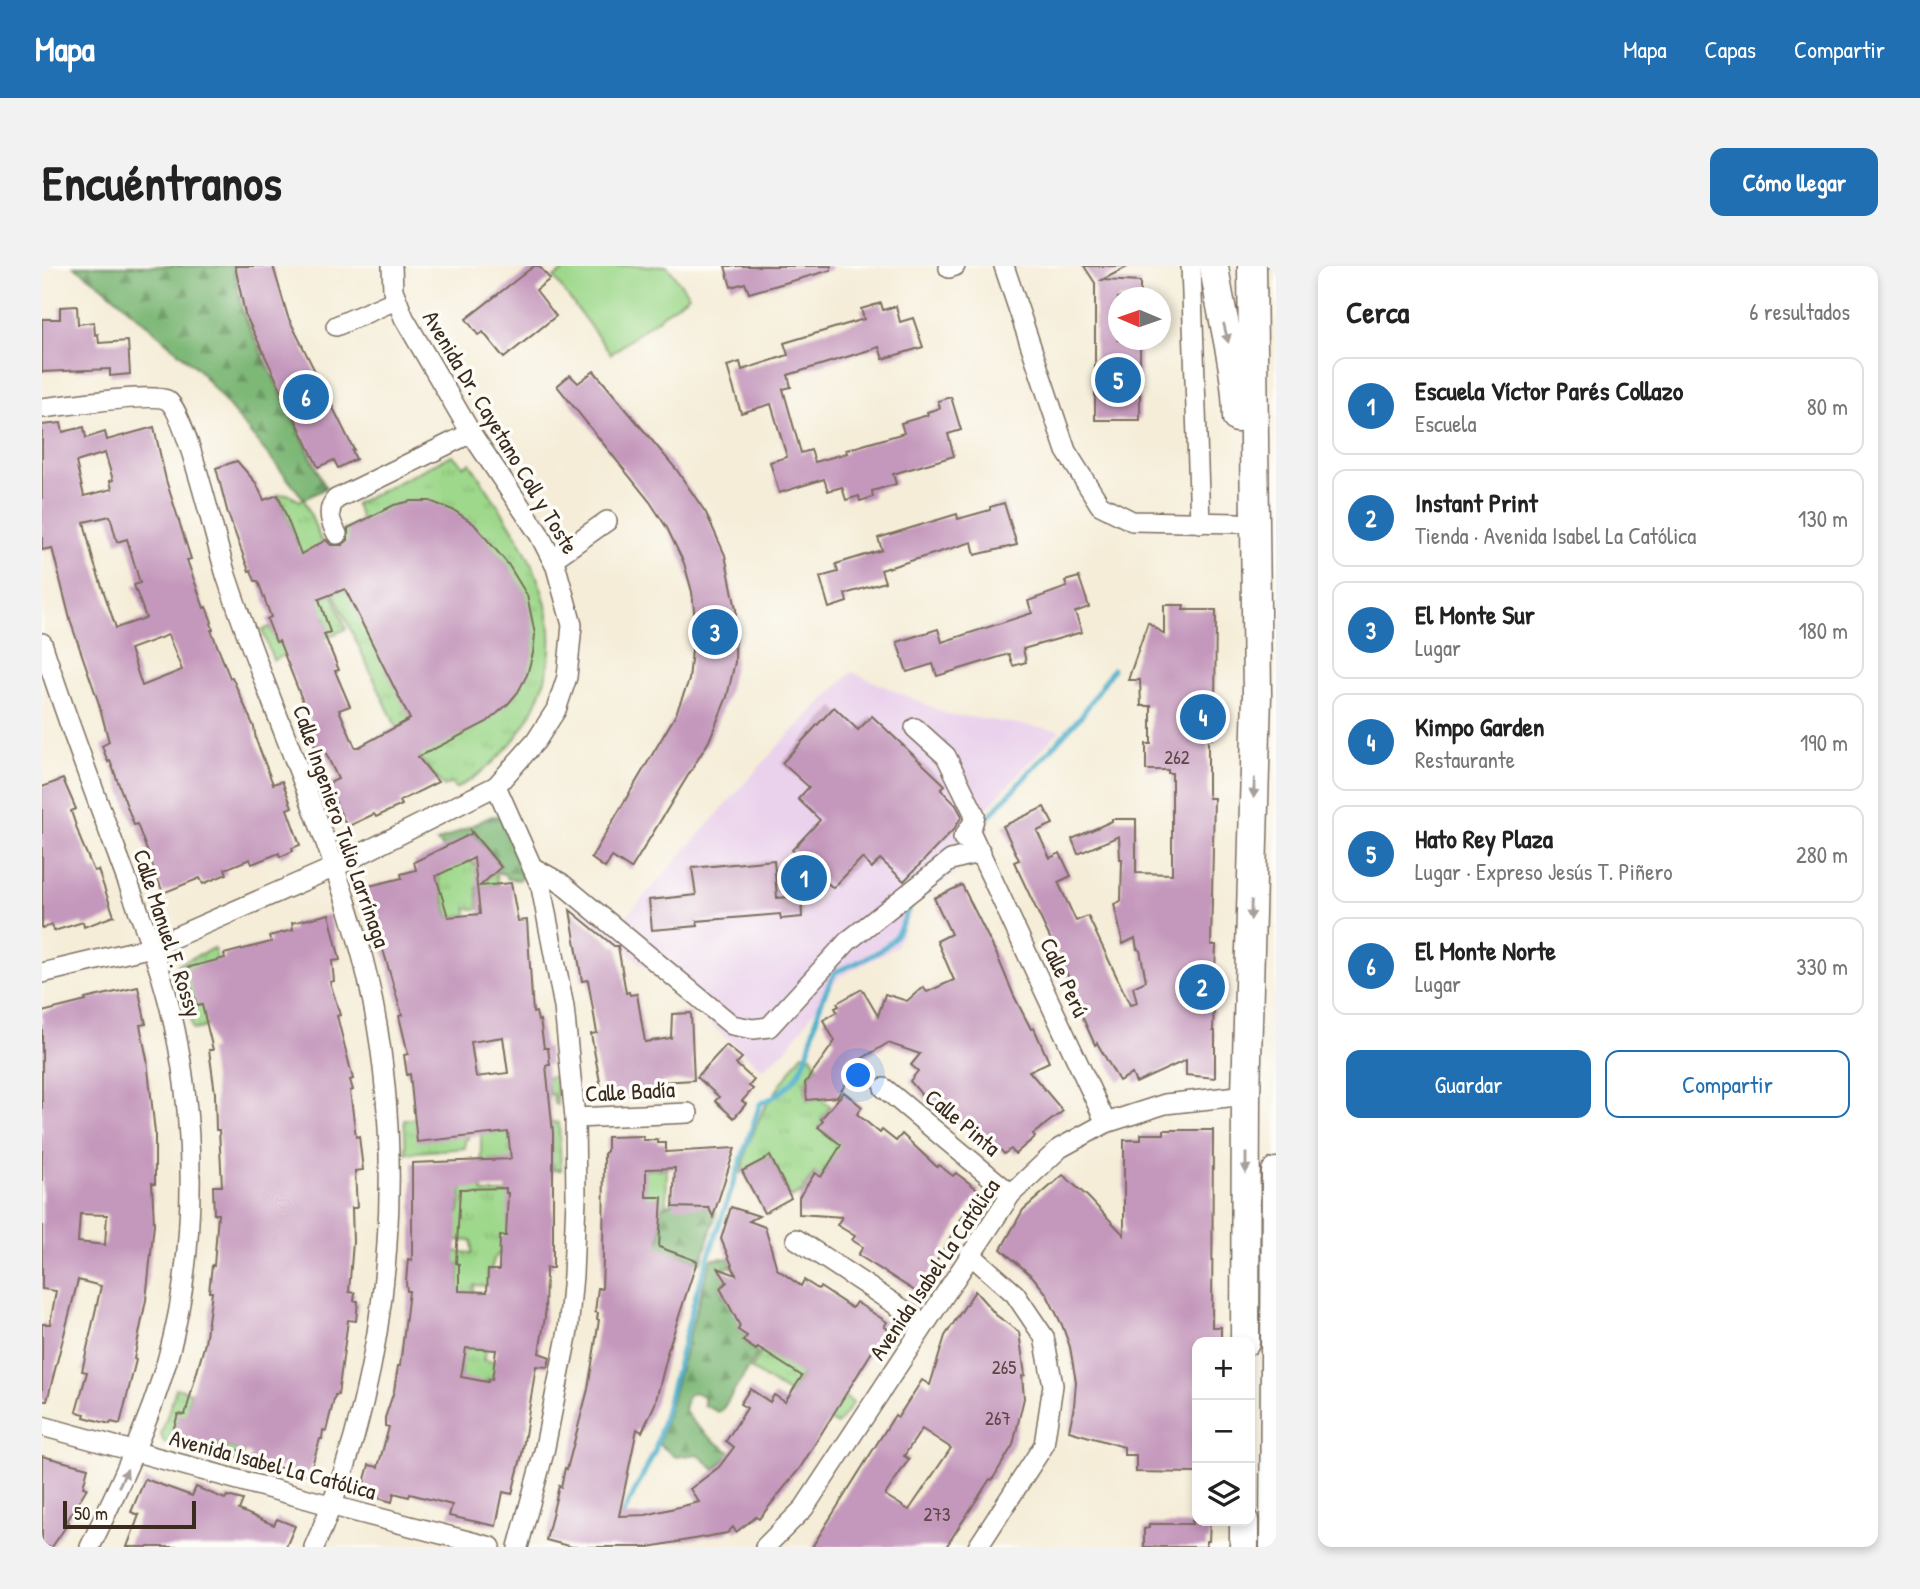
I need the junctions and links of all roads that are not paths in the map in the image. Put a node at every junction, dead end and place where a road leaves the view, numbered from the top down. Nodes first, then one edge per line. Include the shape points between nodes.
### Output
1 (392, 266) edge
2 (1004, 266) edge
3 (1191, 266) edge
4 (1214, 266) edge
5 (1252, 266) edge
6 (396, 300) junction
7 (336, 326) dead end
8 (42, 408) edge
9 (471, 433) junction
10 (1247, 517) junction
11 (607, 521) dead end
12 (1200, 523) junction
13 (337, 534) dead end
14 (553, 559) junction
15 (42, 643) edge
16 (915, 728) dead end
17 (496, 786) junction
18 (969, 829) junction
19 (981, 852) junction
20 (951, 860) junction
21 (335, 867) junction
22 (532, 867) junction
23 (152, 947) junction
24 (42, 973) edge
25 (884, 1088) dead end
26 (1246, 1095) junction
27 (688, 1113) dead end
28 (575, 1118) junction
29 (1106, 1123) junction
30 (1276, 1172) edge
31 (1011, 1194) junction
32 (796, 1239) dead end
33 (970, 1254) junction
34 (1275, 1314) edge
35 (925, 1324) junction
36 (1245, 1337) edge
37 (42, 1426) edge
38 (136, 1452) junction
39 (333, 1506) junction
40 (1244, 1526) edge
41 (90, 1547) edge
42 (314, 1547) edge
43 (491, 1547) edge
44 (518, 1547) edge
45 (765, 1547) edge
46 (978, 1547) edge
47 (1244, 1547) edge
48 (1274, 1547) edge

1 - 6 street, Avenida Dr. Cayetano Coll y Toste
2 - 12 street via 1066,451 1100,505 1129,520
3 - 12 street
4 -> 10 highway via 1237,399
5 - 10 highway
6 - 7 street
6 - 9 street, Avenida Dr. Cayetano Coll y Toste
8 - 21 street, Calle Ingeniero Tulio Larrínaga via 151,397 170,402 179,417 226,575
9 - 13 street via 336,499 329,512
9 - 14 street, Avenida Dr. Cayetano Coll y Toste
10 - 12 street
10 -> 26 highway via 1257,695
11 - 14 street
14 - 17 street, Avenida Dr. Cayetano Coll y Toste via 572,625 567,677 556,710 536,741
15 - 23 street, Calle Manuel F. Rossy
16 - 18 street via 946,756 975,815
17 - 21 street
17 - 22 street
18 - 19 street, Calle Perú
18 - 20 street
19 - 20 street
19 - 29 street, Calle Perú
20 - 22 street via 848,941 769,1027 753,1029 732,1025 562,883
21 - 23 street
21 - 39 street, Calle Ingeniero Tulio Larrínaga via 357,939 382,1059 388,1182 378,1330
22 - 28 street via 541,887 564,1007
23 - 24 street
23 - 38 street, Calle Manuel F. Rossy via 183,1067 190,1181 179,1305 167,1361
25 - 31 street, Calle Pinta
26 - 29 street, Avenida Isabel La Católica via 1165,1104
26 -> 36 highway
27 - 28 street, Calle Badía
28 - 44 street via 576,1198 568,1331 544,1452
29 - 31 street, Avenida Isabel La Católica via 1060,1148
30 - 34 highway
31 - 33 street, Avenida Isabel La Católica
32 - 35 street
33 - 35 street, Avenida Isabel La Católica
33 - 46 street via 1015,1294 1044,1337 1053,1385 1044,1445
34 - 48 highway
35 - 45 street, Avenida Isabel La Católica via 803,1508
37 - 38 street, Avenida Isabel La Católica
38 - 39 street, Avenida Isabel La Católica
41 -> 38 street, Calle Manuel F. Rossy
39 - 42 street, Calle Ingeniero Tulio Larrínaga
39 - 43 street, Avenida Isabel La Católica
40 - 47 highway

